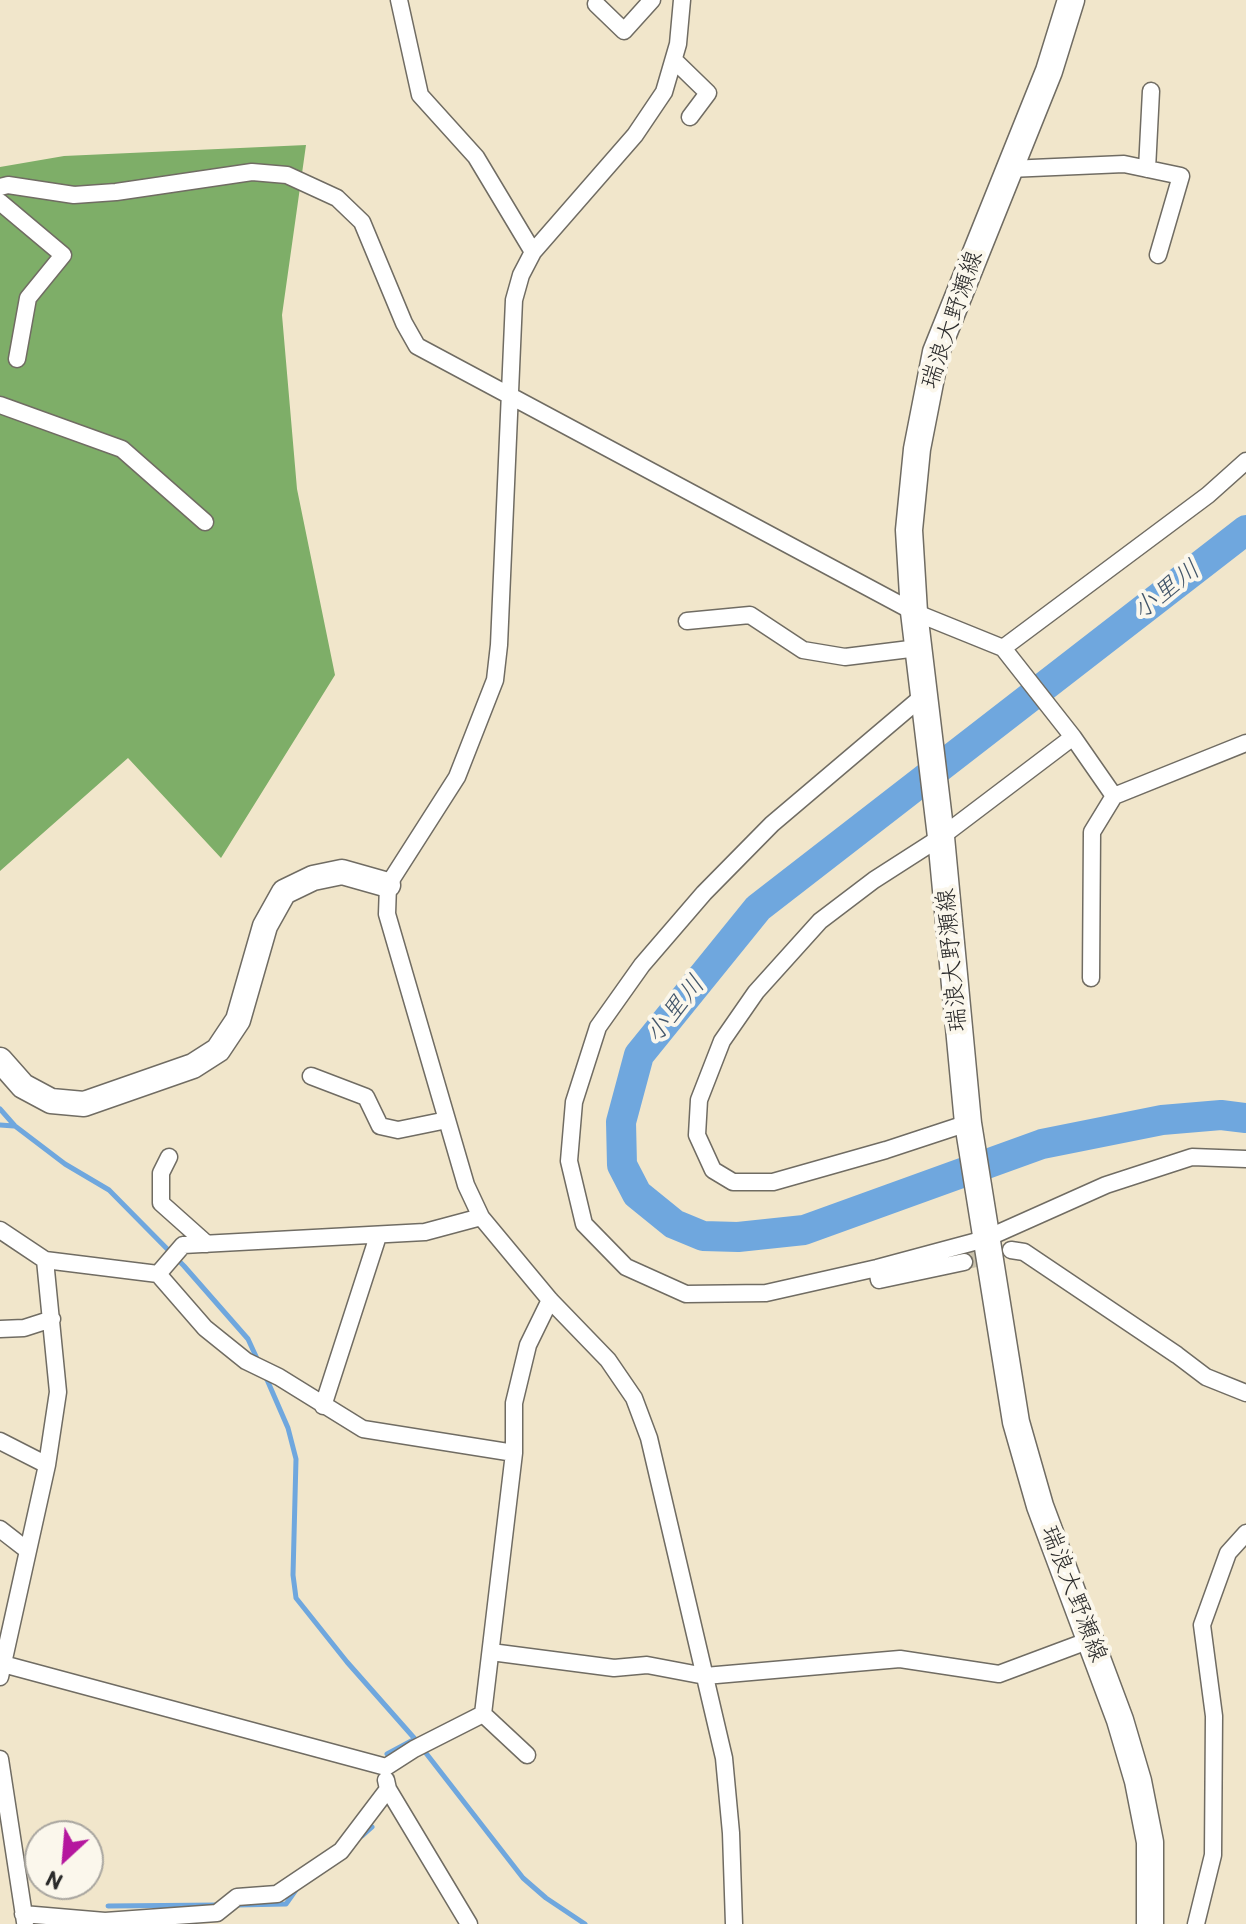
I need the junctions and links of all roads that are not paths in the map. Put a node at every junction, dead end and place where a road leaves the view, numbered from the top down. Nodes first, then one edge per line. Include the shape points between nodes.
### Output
1 (399, 0) edge
2 (652, 0) edge
3 (682, 0) edge
4 (1071, 0) edge
5 (596, 4) dead end
6 (674, 60) junction
7 (1151, 91) dead end
8 (690, 117) dead end
9 (1009, 169) junction
10 (1147, 169) junction
11 (0, 187) edge
12 (0, 202) edge
13 (533, 252) junction
14 (1158, 255) dead end
15 (17, 359) dead end
16 (508, 393) junction
17 (0, 405) edge
18 (1246, 461) edge
19 (205, 522) dead end
20 (914, 612) junction
21 (687, 621) dead end
22 (918, 648) junction
23 (1003, 648) junction
24 (924, 702) junction
25 (1073, 737) junction
26 (1246, 743) edge
27 (1114, 796) junction
28 (940, 831) junction
29 (388, 885) junction
30 (1091, 978) dead end
31 (0, 1060) edge
32 (311, 1076) dead end
33 (447, 1120) junction
34 (969, 1134) junction
35 (169, 1157) dead end
36 (1246, 1159) edge
37 (481, 1217) junction
38 (0, 1230) edge
39 (984, 1232) junction
40 (378, 1236) junction
41 (207, 1244) junction
42 (1011, 1250) tunnel mouth
43 (45, 1260) junction
44 (964, 1262) tunnel mouth
45 (877, 1268) junction
46 (158, 1274) junction
47 (550, 1300) junction
48 (52, 1319) junction
49 (0, 1329) edge
50 (1246, 1393) edge
51 (323, 1406) junction
52 (0, 1441) edge
53 (514, 1453) junction
54 (47, 1465) junction
55 (0, 1529) edge
56 (1246, 1533) edge
57 (27, 1550) junction
58 (1090, 1640) junction
59 (491, 1652) junction
60 (2, 1671) edge
61 (705, 1676) junction
62 (483, 1714) junction
63 (527, 1755) dead end
64 (0, 1759) edge
65 (386, 1767) junction
66 (388, 1789) junction
67 (4, 1810) edge
68 (24, 1919) edge
69 (469, 1924) edge
70 (734, 1924) edge
71 (1150, 1924) edge
72 (1196, 1924) edge

1 - 13 street via 420,95 476,157
2 - 5 street via 624,31
3 - 6 street
4 - 9 main road, 瑞浪大野瀬線
6 - 8 street via 708,93
6 - 13 street via 664,92 635,135
7 - 10 street
9 - 10 street via 1124,164
9 - 20 main road, 瑞浪大野瀬線 via 949,317 928,388 909,530
10 - 14 street via 1181,176
11 - 16 street via 74,195 252,172 287,175 337,198 362,222 417,346
12 - 15 street via 63,255 28,298
13 - 16 street via 514,300
16 - 20 street
16 - 29 street via 495,680 457,777
17 - 19 street via 122,449
18 - 23 street
20 - 22 main road, 瑞浪大野瀬線
20 - 23 street
21 - 22 street via 750,615 803,650 845,657
22 - 24 main road, 瑞浪大野瀬線
23 - 25 street
24 - 28 main road, 瑞浪大野瀬線
24 - 45 street via 772,824 642,965 598,1027 574,1102 569,1161 584,1224 626,1267 686,1294 766,1293
25 - 27 street
25 - 28 street
26 - 27 street
27 - 30 street via 1092,832
28 - 34 main road, 瑞浪大野瀬線
28 - 34 street via 820,921 756,992 722,1041 699,1100 697,1135 713,1170 733,1182 773,1182 886,1150
29 - 31 street via 342,872 284,892 265,926 238,1020 218,1050 193,1066 84,1104 51,1101 23,1086
29 - 33 street via 387,914
32 - 33 street via 366,1097 380,1126 398,1130
33 - 37 street
34 - 39 main road, 瑞浪大野瀬線
35 - 41 street via 161,1173 161,1203
36 - 39 street via 1192,1157
37 - 40 street via 425,1232
37 - 47 street
38 - 43 street
39 - 45 street
39 - 58 main road, 瑞浪大野瀬線 via 1016,1422 1040,1506
40 - 41 street
40 - 51 street
41 - 46 street via 183,1245
42 - 50 street via 1024,1252 1206,1377
43 - 46 street
43 - 48 street
44 - 45 street via 879,1280
46 - 51 street via 205,1328 246,1361
47 - 53 street via 528,1345 514,1403
47 - 61 street via 608,1360 634,1398 649,1438
48 - 49 street
48 - 54 street via 58,1392
51 - 53 street via 363,1429
52 - 54 street
53 - 59 street
54 - 57 street
55 - 57 street
56 - 72 street via 1228,1553 1202,1625 1214,1716 1213,1855
57 - 60 street
58 - 61 street via 999,1674 900,1659
58 - 71 main road, 瑞浪大野瀬線 via 1138,1781 1150,1842
59 - 61 street via 614,1668 647,1665
59 - 62 street
60 - 65 street
61 - 70 street via 724,1758
62 - 63 street
62 - 65 street
64 - 67 street
65 - 66 street
66 - 68 street via 341,1851 277,1894 237,1897 217,1913 105,1921
66 - 69 street
67 - 68 street

